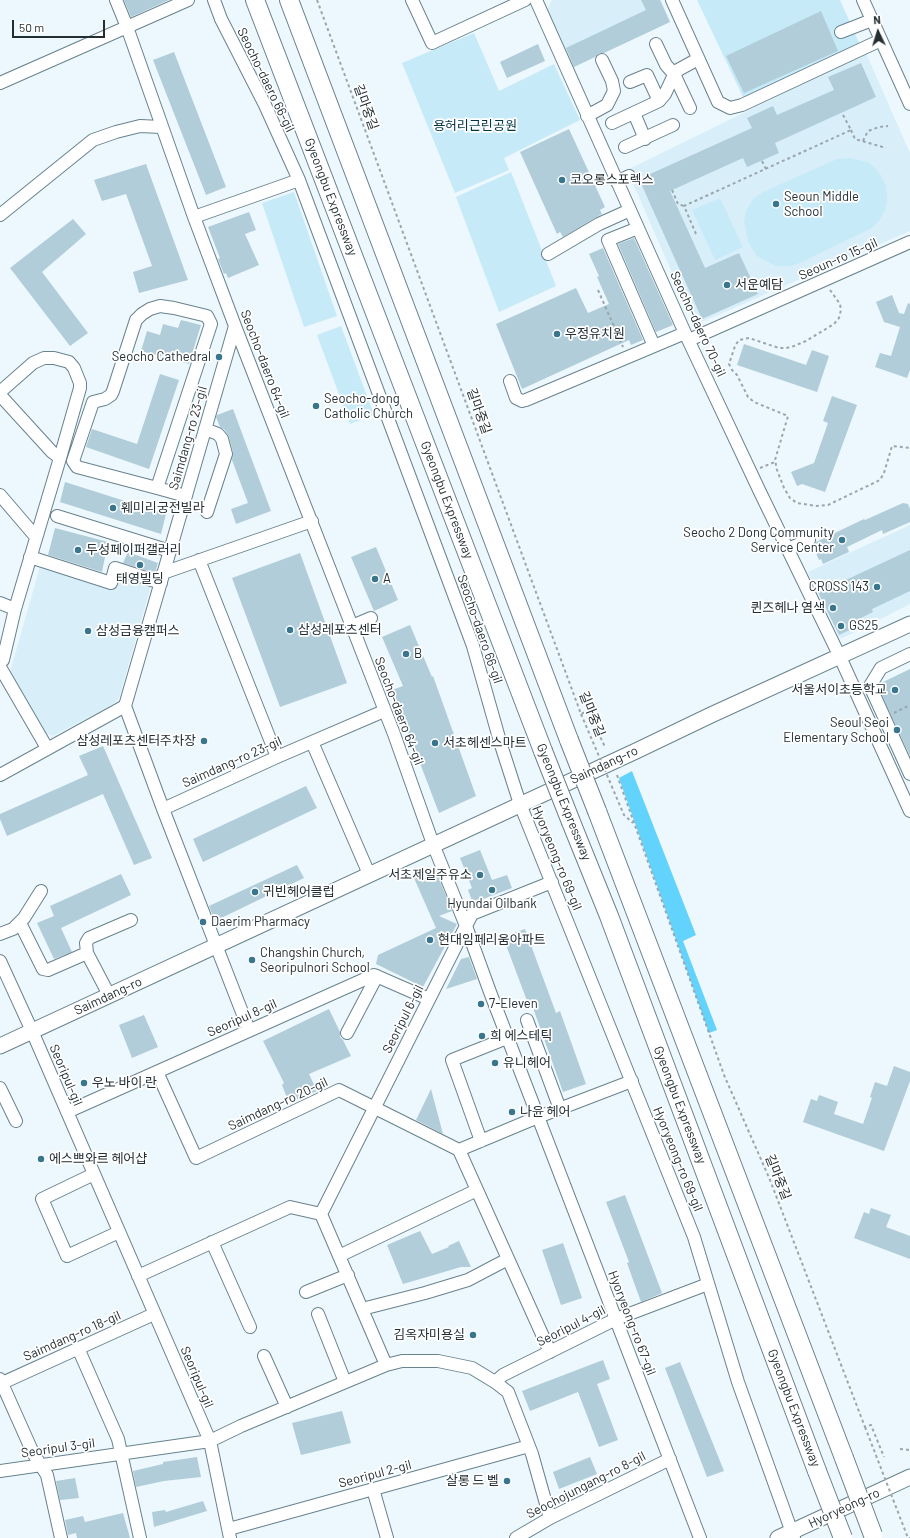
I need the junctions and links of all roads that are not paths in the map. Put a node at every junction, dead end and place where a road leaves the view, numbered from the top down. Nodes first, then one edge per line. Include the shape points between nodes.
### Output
1 (116, 0) edge
2 (188, 0) edge
3 (214, 0) edge
4 (256, 0) edge
5 (289, 0) edge
6 (412, 0) edge
7 (525, 0) edge
8 (536, 0) edge
9 (672, 0) edge
10 (863, 0) edge
11 (872, 20) junction
12 (126, 27) junction
13 (841, 32) dead end
14 (881, 40) junction
15 (656, 44) dead end
16 (698, 59) junction
17 (602, 60) dead end
18 (674, 74) junction
19 (630, 82) dead end
20 (0, 83) edge
21 (659, 101) junction
22 (910, 104) edge
23 (690, 108) dead end
24 (634, 113) junction
25 (587, 116) junction
26 (612, 123) dead end
27 (672, 125) dead end
28 (161, 127) junction
29 (645, 138) junction
30 (625, 147) dead end
31 (630, 176) dead end
32 (299, 180) junction
33 (617, 182) junction
34 (630, 210) junction
35 (0, 215) edge
36 (194, 217) junction
37 (638, 228) junction
38 (910, 242) edge
39 (548, 254) dead end
40 (235, 326) junction
41 (687, 336) junction
42 (654, 346) junction
43 (510, 381) dead end
44 (0, 394) edge
45 (205, 429) junction
46 (60, 458) junction
47 (157, 488) junction
48 (0, 495) edge
49 (186, 496) junction
50 (207, 512) dead end
51 (57, 516) dead end
52 (312, 521) junction
53 (36, 537) junction
54 (808, 540) dead end
55 (788, 549) junction
56 (170, 551) junction
57 (30, 557) junction
58 (199, 560) junction
59 (162, 578) junction
60 (0, 603) edge
61 (15, 609) junction
62 (372, 618) dead end
63 (910, 624) edge
64 (352, 626) junction
65 (910, 654) edge
66 (840, 657) junction
67 (0, 661) edge
68 (0, 667) edge
69 (126, 706) junction
70 (384, 711) junction
71 (312, 742) junction
72 (47, 748) junction
73 (277, 757) junction
74 (2, 769) edge
75 (910, 774) edge
76 (520, 804) junction
77 (163, 809) junction
78 (910, 811) edge
79 (433, 844) junction
80 (369, 874) junction
81 (552, 882) junction
82 (41, 891) dead end
83 (131, 920) dead end
84 (20, 923) junction
85 (466, 926) junction
86 (0, 934) edge
87 (216, 945) junction
88 (87, 953) junction
89 (0, 961) edge
90 (377, 976) junction
91 (109, 995) junction
92 (429, 999) junction
93 (527, 1020) dead end
94 (249, 1030) junction
95 (32, 1031) junction
96 (347, 1033) dead end
97 (507, 1038) junction
98 (0, 1046) edge
99 (156, 1072) junction
100 (632, 1081) junction
101 (0, 1088) edge
102 (374, 1108) junction
103 (560, 1109) junction
104 (67, 1112) junction
105 (538, 1117) junction
106 (16, 1121) dead end
107 (481, 1141) junction
108 (459, 1150) junction
109 (94, 1174) junction
110 (477, 1190) junction
111 (321, 1214) junction
112 (119, 1232) junction
113 (212, 1242) junction
114 (339, 1256) junction
115 (508, 1260) junction
116 (348, 1275) junction
117 (138, 1276) junction
118 (708, 1284) junction
119 (306, 1292) dead end
120 (362, 1309) junction
121 (154, 1314) junction
122 (318, 1314) dead end
123 (616, 1319) junction
124 (250, 1327) dead end
125 (78, 1348) junction
126 (550, 1352) junction
127 (264, 1356) dead end
128 (386, 1365) junction
129 (1, 1382) edge
130 (345, 1382) junction
131 (495, 1382) junction
132 (287, 1407) junction
133 (210, 1441) junction
134 (529, 1446) junction
135 (121, 1454) junction
136 (670, 1458) junction
137 (41, 1465) junction
138 (0, 1471) edge
139 (910, 1477) edge
140 (373, 1489) junction
141 (550, 1518) junction
142 (229, 1533) edge
143 (788, 1536) edge
144 (874, 1537) edge
145 (61, 1538) edge
146 (140, 1538) edge
147 (387, 1538) edge
148 (516, 1538) edge
149 (700, 1538) edge
150 (843, 1538) edge

1 - 12 street, Seocho-daero 64-gil
2 - 12 street
3 - 32 street, Seocho-daero 66-gil
4 - 150 highway, Gyeongbu Expressway, bridge via 543,751 609,916
5 - 144 highway, Gyeongbu Expressway, bridge
6 - 7 street via 432,43
8 - 25 street, Seocho-daero 70-gil
9 - 16 street
10 - 11 street
11 - 13 street
11 - 14 street
12 - 20 street
12 - 28 street, Seocho-daero 64-gil
14 - 16 street via 742,105 730,108 718,102
14 - 22 street
15 - 18 street via 666,65
16 - 18 street
17 - 25 street via 614,91 607,105
18 - 21 street
18 - 23 street
19 - 21 street via 647,75
21 - 24 street
24 - 26 street
24 - 29 street
25 - 33 street, Seocho-daero 70-gil
27 - 29 street
28 - 35 street via 140,126 94,140
28 - 36 street, Seocho-daero 64-gil
29 - 30 street
31 - 33 street
32 - 36 street
32 - 76 street, Seocho-daero 66-gil via 473,646
33 - 34 street, Seocho-daero 70-gil
34 - 37 street, Seocho-daero 70-gil
34 - 39 street via 599,224
36 - 40 street, Seocho-daero 64-gil
37 - 41 street, Seocho-daero 70-gil
37 - 42 street via 608,240
38 - 41 street, Seoun-ro 15-gil
40 - 45 street, Saimdang-ro 23-gil
40 - 52 street, Seocho-daero 64-gil
41 - 42 street, Seoun-ro 15-gil
41 - 55 street, Seocho-daero 70-gil
42 - 43 street, Seoun-ro 15-gil via 522,401 516,398
44 - 46 street
44 - 46 street via 33,363 44,358 68,362 74,368 80,388
45 - 49 street, Saimdang-ro 23-gil
45 - 50 street via 218,434 226,454
46 - 53 street
47 - 47 street via 77,467 73,458 92,402 111,396 136,320 150,309 160,306 207,316 210,324
47 - 49 street
48 - 53 street
49 - 56 street, Saimdang-ro 23-gil
51 - 56 street
52 - 58 street
52 - 64 street, Seocho-daero 64-gil
53 - 57 street
54 - 55 street
55 - 66 street, Seocho-daero 70-gil
56 - 59 street, Saimdang-ro 23-gil
57 - 59 street via 111,583 115,568
57 - 61 street
58 - 59 street
58 - 73 street
59 - 69 street, Saimdang-ro 23-gil
60 - 61 street
61 - 67 street via 3,660
62 - 64 street
63 - 66 main road, Saimdang-ro
64 - 70 street, Seocho-daero 64-gil
65 - 75 street via 880,668 870,686
66 - 76 main road, Saimdang-ro
66 - 78 street
68 - 72 street
69 - 72 street
69 - 77 street
70 - 71 street, Saimdang-ro 23-gil
70 - 79 street, Seocho-daero 64-gil
71 - 73 street, Saimdang-ro 23-gil
71 - 80 street
72 - 74 street
73 - 77 street, Saimdang-ro 23-gil
76 - 79 main road, Saimdang-ro
76 - 81 street, Hyoryeong-ro 69-gil
77 - 87 street
79 - 80 main road, Saimdang-ro
79 - 85 street, Hyoryeong-ro 67-gil
80 - 87 main road, Saimdang-ro
81 - 85 street, Seoripul 6-gil via 472,914
81 - 100 street, Hyoryeong-ro 69-gil
82 - 84 street
83 - 88 street via 89,938 86,943
84 - 86 street
84 - 88 street via 43,969 48,970
85 - 92 street, Seoripul 6-gil
85 - 97 street, Hyoryeong-ro 67-gil
87 - 91 main road, Saimdang-ro
87 - 94 street
88 - 91 street
89 - 95 street, Seoripul-gil
90 - 92 street
90 - 94 street, Seoripul 8-gil via 374,974
90 - 96 street
91 - 95 main road, Saimdang-ro
92 - 102 street, Seoripul 6-gil
93 - 103 street
94 - 99 street, Seoripul 8-gil
95 - 98 main road, Saimdang-ro
95 - 104 street, Seoripul-gil
97 - 105 street, Hyoryeong-ro 67-gil
97 - 107 street via 452,1060
99 - 102 street, Saimdang-ro 20-gil via 196,1158 339,1090
99 - 104 street, Seoripul 8-gil
100 - 103 street
100 - 118 street, Hyoryeong-ro 69-gil via 694,1237
101 - 106 street
102 - 108 street, Saimdang-ro 20-gil
102 - 111 street, Seoripul 6-gil
103 - 105 street
104 - 109 street, Seoripul-gil
105 - 107 street
105 - 123 street, Hyoryeong-ro 67-gil
107 - 108 street
108 - 110 street
109 - 112 street, Seoripul-gil
109 - 112 street via 42,1199 66,1256
110 - 114 street
110 - 115 street
111 - 113 street via 290,1207
111 - 114 street
112 - 117 street, Seoripul-gil
113 - 117 street
113 - 124 street
114 - 116 street
115 - 120 street via 468,1280
115 - 126 street
116 - 119 street
116 - 120 street
117 - 121 street, Seoripul-gil
118 - 123 street, Seoripul 4-gil
118 - 143 street, Hyoryeong-ro 69-gil
120 - 128 street
121 - 125 street, Saimdang-ro 18-gil
121 - 133 street, Seoripul-gil
122 - 130 street
123 - 126 street, Seoripul 4-gil
123 - 136 street, Hyoryeong-ro 67-gil
125 - 129 street, Saimdang-ro 18-gil
125 - 135 street via 118,1439
126 - 131 street, Seoripul 4-gil
127 - 132 street
128 - 130 street
128 - 131 street via 402,1361 438,1361 472,1368
129 - 137 street, Saimdang-ro 18-gil via 33,1454
130 - 132 street
131 - 134 street via 508,1392
132 - 133 street
133 - 135 street, Seoripul 3-gil
133 - 142 street, Seoripul-gil
134 - 140 street, Seoripul 2-gil
134 - 141 street
135 - 137 street, Seoripul 3-gil
135 - 146 street
136 - 141 street, Seochojungang-ro 8-gil
136 - 149 street, Hyoryeong-ro 67-gil
137 - 138 street, Seoripul 3-gil
137 - 145 street, Saimdang-ro 18-gil via 47,1475
139 - 143 main road, Hyoryeong-ro
140 - 142 street, Seoripul 2-gil
140 - 147 street
141 - 148 street, Seochojungang-ro 8-gil

